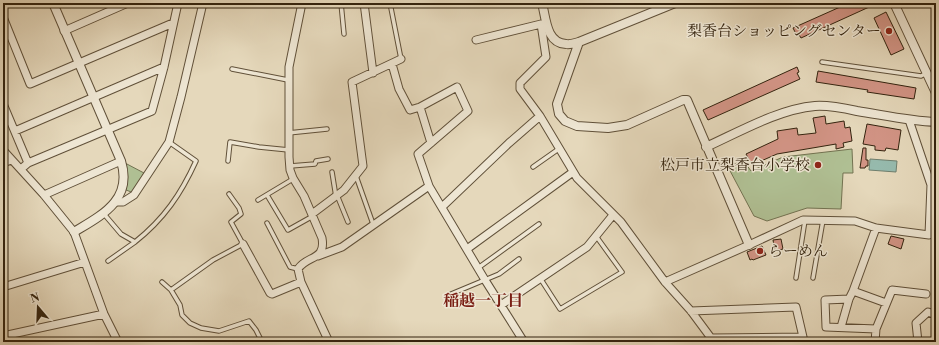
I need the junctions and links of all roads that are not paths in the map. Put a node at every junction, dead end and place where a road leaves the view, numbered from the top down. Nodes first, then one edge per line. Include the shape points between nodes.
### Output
1 (52, 3) edge
2 (128, 3) edge
3 (178, 3) edge
4 (203, 3) edge
5 (302, 3) edge
6 (341, 3) edge
7 (364, 3) edge
8 (390, 3) edge
9 (542, 3) edge
10 (675, 3) edge
11 (894, 3) edge
12 (3, 17) edge
13 (173, 24) junction
14 (544, 24) junction
15 (64, 31) junction
16 (344, 34) dead end
17 (6, 37) edge
18 (476, 40) dead end
19 (579, 42) junction
20 (401, 59) joint
21 (822, 62) dead end
22 (79, 64) junction
23 (392, 64) junction
24 (164, 67) junction
25 (232, 69) dead end
26 (373, 72) junction
27 (927, 73) junction
28 (288, 80) junction
29 (936, 93) edge
30 (93, 97) junction
31 (4, 106) dead end
32 (420, 107) junction
33 (540, 116) junction
34 (909, 120) junction
35 (936, 122) edge
36 (327, 129) dead end
37 (108, 130) junction
38 (15, 131) junction
39 (288, 134) junction
40 (169, 142) junction
41 (431, 143) junction
42 (706, 147) junction
43 (560, 148) junction
44 (3, 150) edge
45 (289, 150) junction
46 (328, 159) dead end
47 (12, 160) junction
48 (121, 161) junction
49 (228, 161) dead end
50 (3, 162) edge
51 (28, 163) junction
52 (290, 166) junction
53 (533, 167) dead end
54 (21, 169) junction
55 (332, 172) dead end
56 (573, 172) junction
57 (356, 175) junction
58 (293, 178) junction
59 (934, 185) edge
60 (429, 186) junction
61 (229, 194) dead end
62 (267, 194) junction
63 (44, 195) junction
64 (336, 196) junction
65 (258, 200) dead end
66 (115, 202) junction
67 (442, 207) junction
68 (104, 214) junction
69 (312, 215) junction
70 (614, 215) junction
71 (805, 220) junction
72 (823, 220) junction
73 (348, 222) dead end
74 (267, 223) dead end
75 (539, 224) dead end
76 (374, 226) junction
77 (876, 228) junction
78 (74, 232) junction
79 (596, 236) junction
80 (135, 242) junction
81 (243, 244) junction
82 (749, 245) junction
83 (467, 249) junction
84 (318, 256) junction
85 (519, 259) dead end
86 (108, 261) dead end
87 (85, 262) junction
88 (478, 268) junction
89 (298, 269) junction
90 (540, 278) junction
91 (796, 278) dead end
92 (813, 278) dead end
93 (485, 280) junction
94 (162, 282) dead end
95 (301, 282) junction
96 (665, 282) junction
97 (3, 287) edge
98 (171, 290) junction
99 (853, 291) junction
100 (451, 294) dead end
101 (926, 294) dead end
102 (849, 299) junction
103 (886, 303) junction
104 (501, 305) junction
105 (691, 311) junction
106 (104, 314) junction
107 (936, 315) edge
108 (841, 327) junction
109 (876, 329) junction
110 (3, 336) edge
111 (710, 341) edge
112 (118, 342) edge
113 (262, 342) edge
114 (329, 342) edge
115 (524, 342) edge
116 (875, 342) edge
117 (918, 342) edge

1 - 15 street
2 - 15 street
3 - 13 street
4 - 40 street
5 - 28 street
6 - 16 lane
7 - 26 street
8 - 20 lane
9 - 14 street
10 - 19 street
11 - 27 street
12 - 17 street
13 - 22 street
13 - 24 street
14 - 18 street
14 - 19 street via 558,42
14 - 33 street via 546,57 520,84 520,89
15 - 22 street
17 - 22 street via 30,84
19 - 42 street via 557,104 559,114 565,121 577,126 608,128 627,125 687,100
20 - 23 street
21 - 27 lane via 920,76
22 - 30 street
23 - 26 street
23 - 32 street via 399,89 410,110
24 - 30 street
24 - 37 street via 152,111
25 - 28 lane
26 - 57 street via 352,82 363,166
27 - 29 street
28 - 39 street
30 - 37 street
30 - 38 street
31 - 38 street
32 - 41 street
32 - 41 street via 457,87 468,111
33 - 43 street
33 - 67 street
34 - 35 street
34 - 42 street via 830,106 801,108 776,115
34 - 59 street
36 - 39 lane
37 - 48 street
37 - 51 street
38 - 51 street
39 - 45 street
40 - 66 street via 134,195 123,202
40 - 80 lane via 196,161 167,213
41 - 60 street via 418,154
42 - 82 street
43 - 53 lane
43 - 56 street
44 - 47 street
45 - 49 lane via 230,142
45 - 52 street
46 - 52 lane via 316,160 315,164
47 - 50 street
47 - 54 street
48 - 63 street
48 - 66 street via 124,180
51 - 54 street
52 - 58 street
54 - 63 street
55 - 64 lane
56 - 70 street
56 - 83 street
57 - 64 street
57 - 76 lane
58 - 62 lane
58 - 69 street
59 - 77 street via 929,236
60 - 67 street
60 - 76 street
61 - 81 lane via 241,214 231,222
62 - 65 lane
62 - 69 lane via 288,230
63 - 78 street
64 - 69 street
64 - 73 lane
66 - 68 street
67 - 83 street
68 - 78 street
68 - 80 lane via 121,234
69 - 84 street via 323,243
70 - 79 street
70 - 96 street
71 - 72 street
71 - 82 street
71 - 91 lane
72 - 77 street via 855,221
72 - 92 lane
74 - 89 lane via 290,267
75 - 88 lane
76 - 84 street via 342,247
77 - 99 street
78 - 87 street
79 - 90 street via 587,247
79 - 90 lane via 622,272 560,309
80 - 86 lane
81 - 95 street via 270,293
81 - 98 lane via 213,260
82 - 96 street
83 - 88 street
84 - 89 street via 300,265
85 - 93 lane via 500,274
87 - 97 street
87 - 106 street
88 - 93 street
89 - 95 street
90 - 104 street
93 - 100 lane
93 - 104 street
94 - 98 lane
95 - 114 street
96 - 105 street
98 - 113 lane via 180,305 182,315 190,323 219,331 249,322
99 - 102 street
99 - 103 street
101 - 103 street via 892,290
102 - 108 street
102 - 108 street via 825,300 826,327
103 - 109 street
104 - 115 street
105 - 111 street
105 - 111 street via 796,307 803,337
106 - 110 street
106 - 112 street
107 - 117 street via 928,312 916,323
108 - 109 street
109 - 116 street

